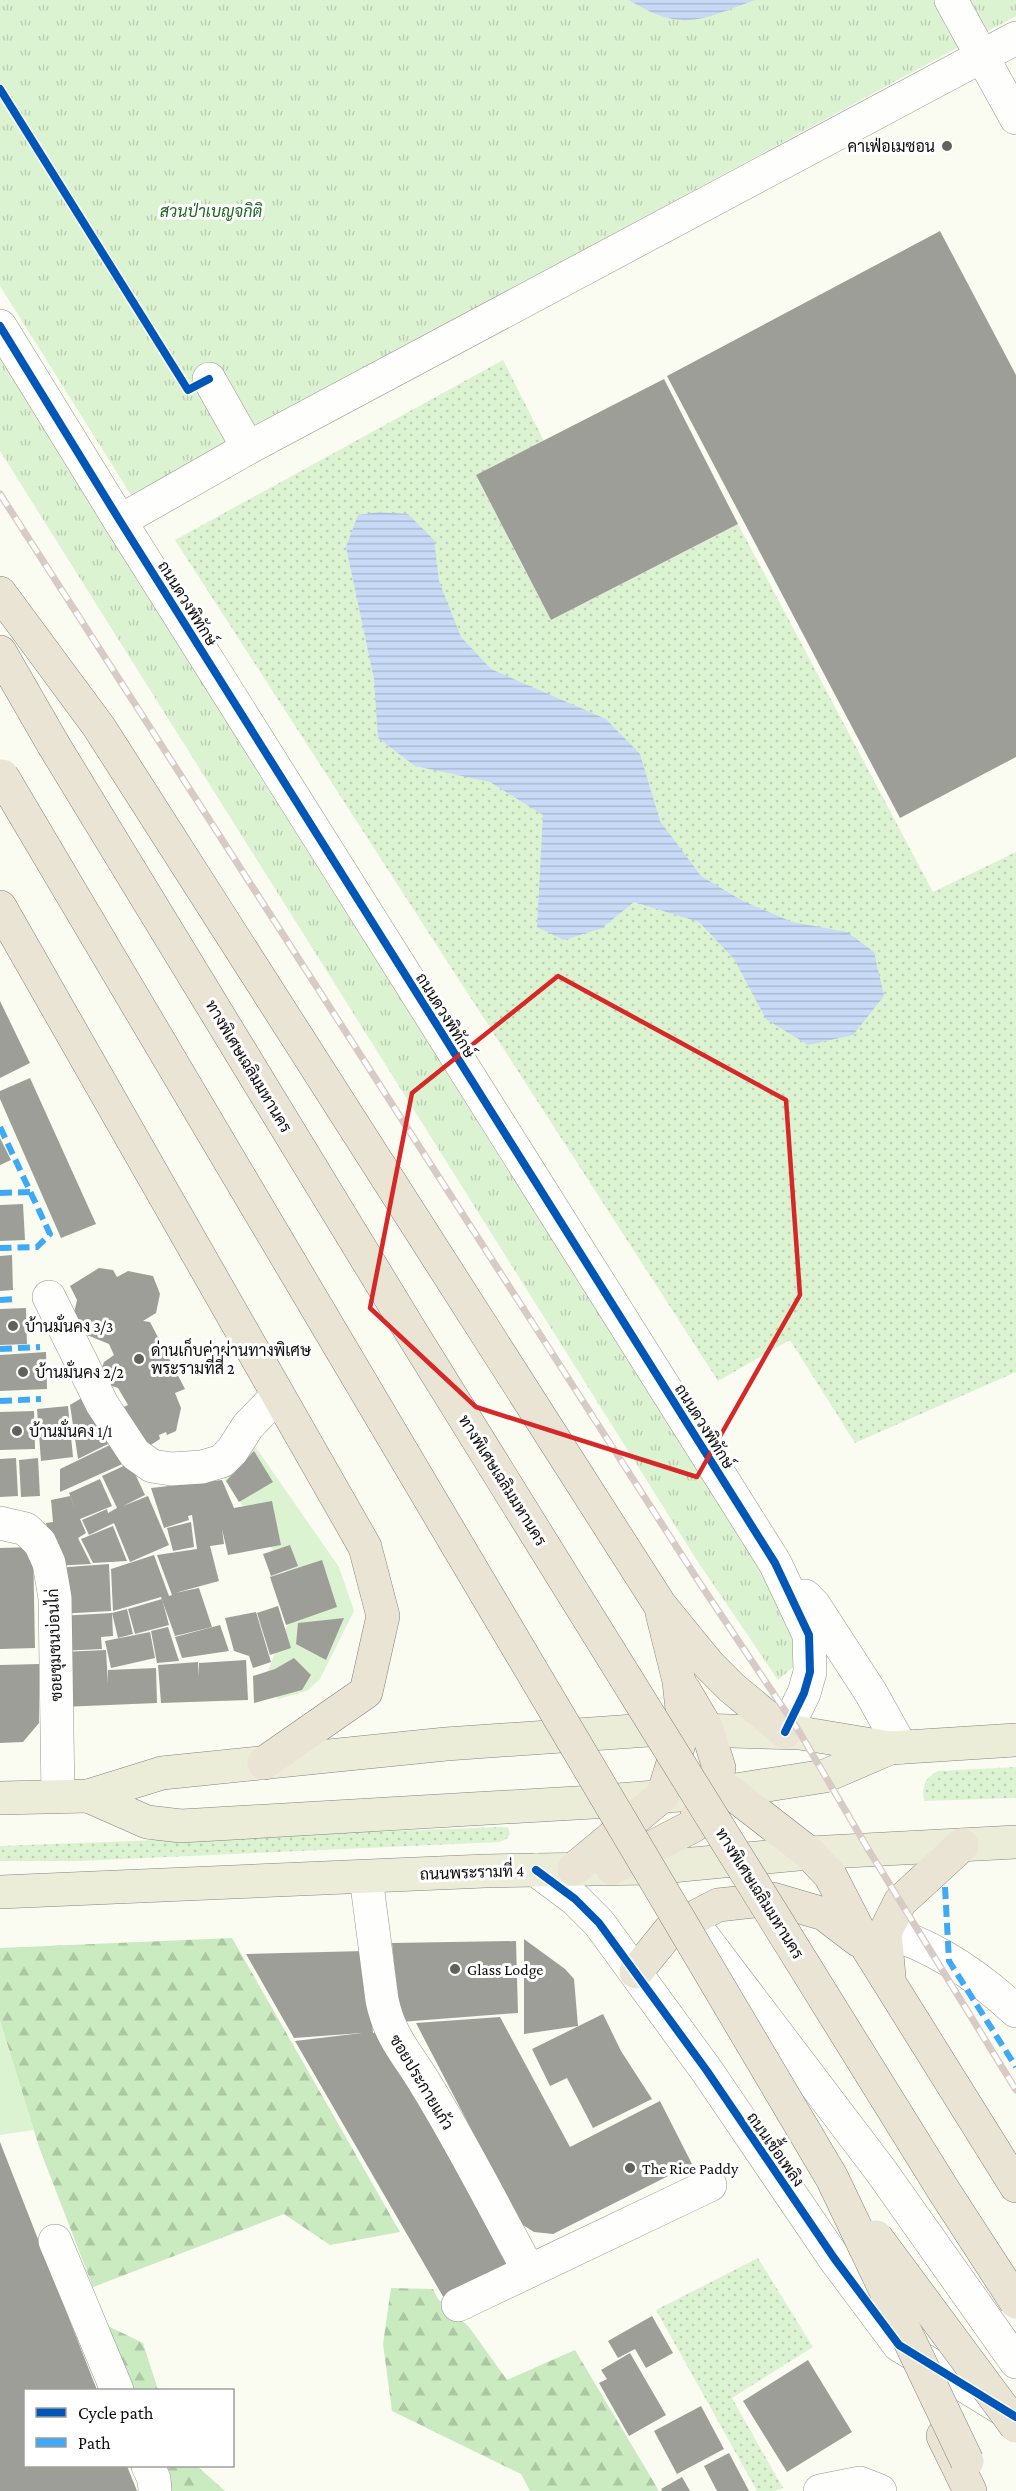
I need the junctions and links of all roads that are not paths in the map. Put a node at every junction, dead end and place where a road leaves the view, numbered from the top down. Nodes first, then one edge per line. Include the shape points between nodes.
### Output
1 (951, 0) edge
2 (1016, 38) edge
3 (983, 56) junction
4 (1016, 118) edge
5 (0, 326) edge
6 (209, 379) dead end
7 (248, 448) junction
8 (120, 521) junction
9 (0, 593) edge
10 (0, 652) edge
11 (1, 775) edge
12 (0, 907) edge
13 (49, 1297) dead end
14 (278, 1395) junction
15 (0, 1523) edge
16 (776, 1563) junction
17 (660, 1605) junction
18 (695, 1729) junction
19 (785, 1732) junction
20 (1016, 1740) edge
21 (896, 1748) junction
22 (264, 1763) junction
23 (718, 1792) junction
24 (663, 1795) junction
25 (73, 1796) junction
26 (0, 1798) edge
27 (593, 1802) junction
28 (1016, 1842) edge
29 (962, 1845) junction
30 (809, 1853) junction
31 (630, 1856) junction
32 (574, 1869) joint
33 (536, 1870) junction
34 (366, 1877) junction
35 (0, 1892) edge
36 (690, 1920) junction
37 (876, 1940) junction
38 (636, 1972) junction
39 (1016, 2011) edge
40 (832, 2178) junction
41 (710, 2185) dead end
42 (1016, 2186) edge
43 (55, 2241) dead end
44 (529, 2271) junction
45 (1016, 2302) edge
46 (458, 2305) dead end
47 (899, 2345) junction
48 (1016, 2362) edge
49 (116, 2389) edge
50 (1016, 2417) edge
51 (1016, 2426) edge
52 (148, 2467) edge
53 (155, 2491) edge
54 (820, 2491) edge
55 (880, 2491) edge
56 (970, 2491) edge
57 (985, 2491) edge

1 - 3 street
2 - 3 street
3 - 4 street
3 - 7 street
5 - 8 street, ถนนดวงพิทักษ์
6 - 7 street
7 - 8 street
8 - 16 street, ถนนดวงพิทักษ์
9 - 17 highway via 99,728
10 - 45 highway, ทางพิเศษเฉลิมมหานคร, bridge via 413,1335
11 - 40 highway, bridge
12 - 14 highway
13 - 14 street via 112,1420 135,1454 152,1466 202,1467 222,1461
14 - 22 highway via 365,1547 383,1616 366,1692
15 - 25 street, ซอยชุมชนบ่อนไก่ via 26,1529 40,1543 50,1563
16 - 19 street, ถนนดวงพิทักษ์ via 809,1635 810,1672
16 - 21 street, ถนนดวงพิทักษ์ via 814,1605 871,1693
17 - 18 highway
17 - 19 highway via 709,1665
18 - 19 main road
18 - 22 main road via 446,1744
18 - 23 highway via 719,1768
18 - 24 highway
19 - 21 main road
20 - 21 main road
21 - 23 main road via 825,1776
22 - 25 main road via 162,1773
23 - 24 main road
23 - 30 highway
23 - 31 highway via 693,1826
24 - 27 main road
24 - 31 highway
25 - 26 main road
25 - 27 main road via 147,1822 181,1826
27 - 31 main road
28 - 29 main road
29 - 30 main road
29 - 37 highway via 900,1902
30 - 31 main road
30 - 37 highway via 830,1875
31 - 32 highway
31 - 36 street
32 - 33 main road, ถนนพระรามที่ 4
33 - 34 main road, ถนนพระรามที่ 4
33 - 38 street, ถนนเชื้อเพลิง via 599,1923
34 - 35 main road, ถนนพระรามที่ 4
34 - 44 street, ซอยประกายแก้ว via 382,2000 392,2034 426,2084
36 - 37 highway via 718,1905 772,1899 824,1914
36 - 38 highway via 670,1930
36 - 48 street via 881,2171
37 - 39 street via 928,1947 996,1992
37 - 42 highway via 890,1983
38 - 47 street, ถนนเชื้อเพลิง
40 - 51 highway, bridge
40 - 57 highway, bridge
41 - 44 street
43 - 49 street
44 - 46 street
47 - 50 street, ถนนเชื้อเพลิง
47 - 56 highway
52 - 53 street
54 - 55 street via 860,2484

